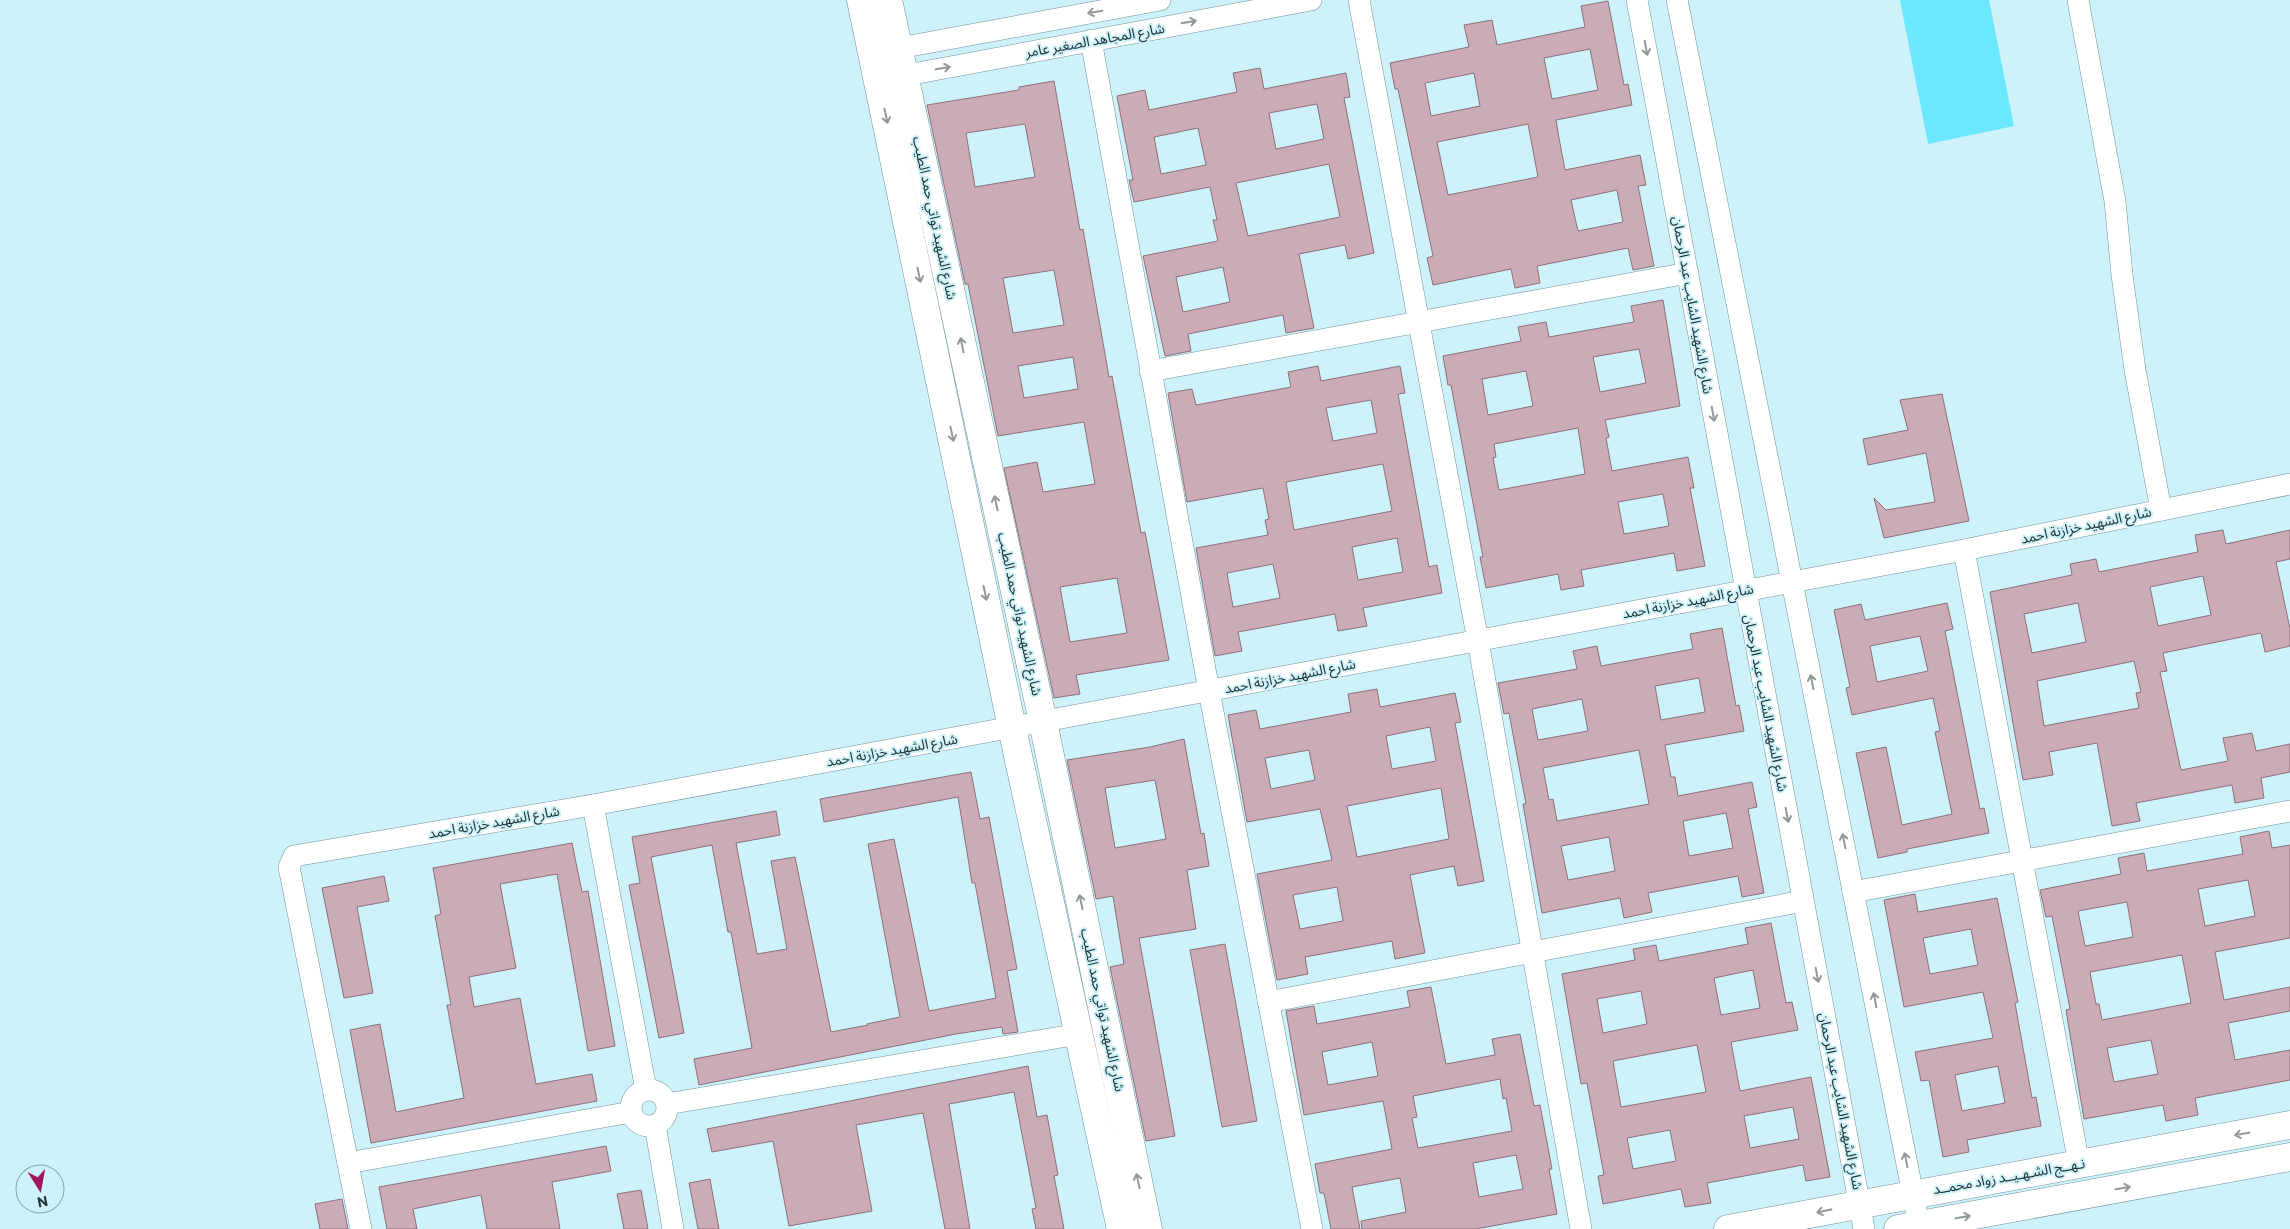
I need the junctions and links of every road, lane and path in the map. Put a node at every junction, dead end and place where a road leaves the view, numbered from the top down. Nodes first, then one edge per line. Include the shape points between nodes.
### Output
1 (861, 0) edge
2 (888, 0) edge
3 (1160, 0) edge
4 (1311, 0) edge
5 (1359, 0) edge
6 (1637, 0) edge
7 (1677, 0) edge
8 (2078, 0) edge
9 (1091, 40) junction
10 (885, 50) junction
11 (891, 77) junction
12 (1688, 273) junction
13 (1419, 322) junction
14 (1150, 371) junction
15 (2290, 484) edge
16 (2161, 510) junction
17 (1964, 550) junction
18 (1792, 581) junction
19 (1745, 590) junction
20 (1478, 641) junction
21 (1209, 691) junction
22 (1043, 722) junction
23 (1012, 728) junction
24 (593, 805) junction
25 (2290, 811) edge
26 (2022, 861) junction
27 (1854, 892) junction
28 (1803, 900) junction
29 (1532, 952) junction
30 (1268, 1002) junction
31 (1079, 1034) junction
32 (646, 1090) junction
33 (667, 1104) junction
34 (630, 1112) junction
35 (655, 1125) junction
36 (2290, 1125) edge
37 (2290, 1157) edge
38 (348, 1163) junction
39 (2079, 1164) junction
40 (1913, 1194) junction
41 (1862, 1217) edge
42 (1908, 1227) edge
43 (361, 1229) edge
44 (673, 1229) edge
45 (1121, 1229) edge
46 (1148, 1229) edge
47 (1312, 1229) edge
48 (1581, 1229) edge
49 (1728, 1229) edge

1 - 10 street, شارع الشهيد تواتي حمد الطيب
2 - 10 street, شارع الشهيد تواتي حمد الطيب
3 -> 10 street, شارع المجاهد الصغير عامر
9 -> 4 street, شارع المجاهد الصغير عامر
5 - 13 street
6 -> 12 street, شارع الشهيد الشايب عبد الرحمان
7 - 18 street
8 - 16 street via 2115,201 2135,370
11 -> 9 street, شارع المجاهد الصغير عامر
9 - 14 street
10 - 11 street, شارع الشهيد تواتي حمد الطيب
22 -> 11 street, شارع الشهيد تواتي حمد الطيب
11 -> 23 street, شارع الشهيد تواتي حمد الطيب
12 - 13 street
12 -> 19 street, شارع الشهيد الشايب عبد الرحمان
13 - 14 street
13 - 20 street
14 - 21 street
15 - 16 street, شارع الشهيد خزازنة احمد
16 - 17 street, شارع الشهيد خزازنة احمد
17 - 18 street, شارع الشهيد خزازنة احمد
17 - 26 street
18 - 19 street, شارع الشهيد خزازنة احمد
27 -> 18 street
19 - 20 street, شارع الشهيد خزازنة احمد
19 -> 28 street, شارع الشهيد الشايب عبد الرحمان
20 - 21 street, شارع الشهيد خزازنة احمد
20 - 29 street
21 - 22 street, شارع الشهيد خزازنة احمد
21 - 30 street
22 - 23 street, شارع الشهيد خزازنة احمد
46 -> 22 street, شارع الشهيد تواتي حمد الطيب
23 - 24 street, شارع الشهيد خزازنة احمد
23 - 31 street, شارع الشهيد تواتي حمد الطيب
24 - 32 street
24 - 38 street, شارع الشهيد خزازنة احمد via 294,856 289,867
25 - 26 street
26 - 27 street
26 - 39 street
40 -> 27 street
28 - 29 street
28 -> 41 street, شارع الشهيد الشايب عبد الرحمان
29 - 30 street
29 - 48 street
30 - 47 street
31 - 33 street
31 - 45 street, شارع الشهيد تواتي حمد الطيب
32 - 33 street via 660,1093
32 - 34 street via 633,1098
33 - 35 street via 664,1117
34 - 35 street via 645,1126
34 - 38 street
35 - 44 street
36 -> 39 street, نـهــج الشـهـيــد زواد محمــد
42 -> 37 street
38 - 43 street
39 - 40 street, نـهــج الشـهـيــد زواد محمــد
40 - 41 street, نـهــج الشـهـيــد زواد محمــد
40 - 42 street
41 -> 49 street, نـهــج الشـهـيــد زواد محمــد

